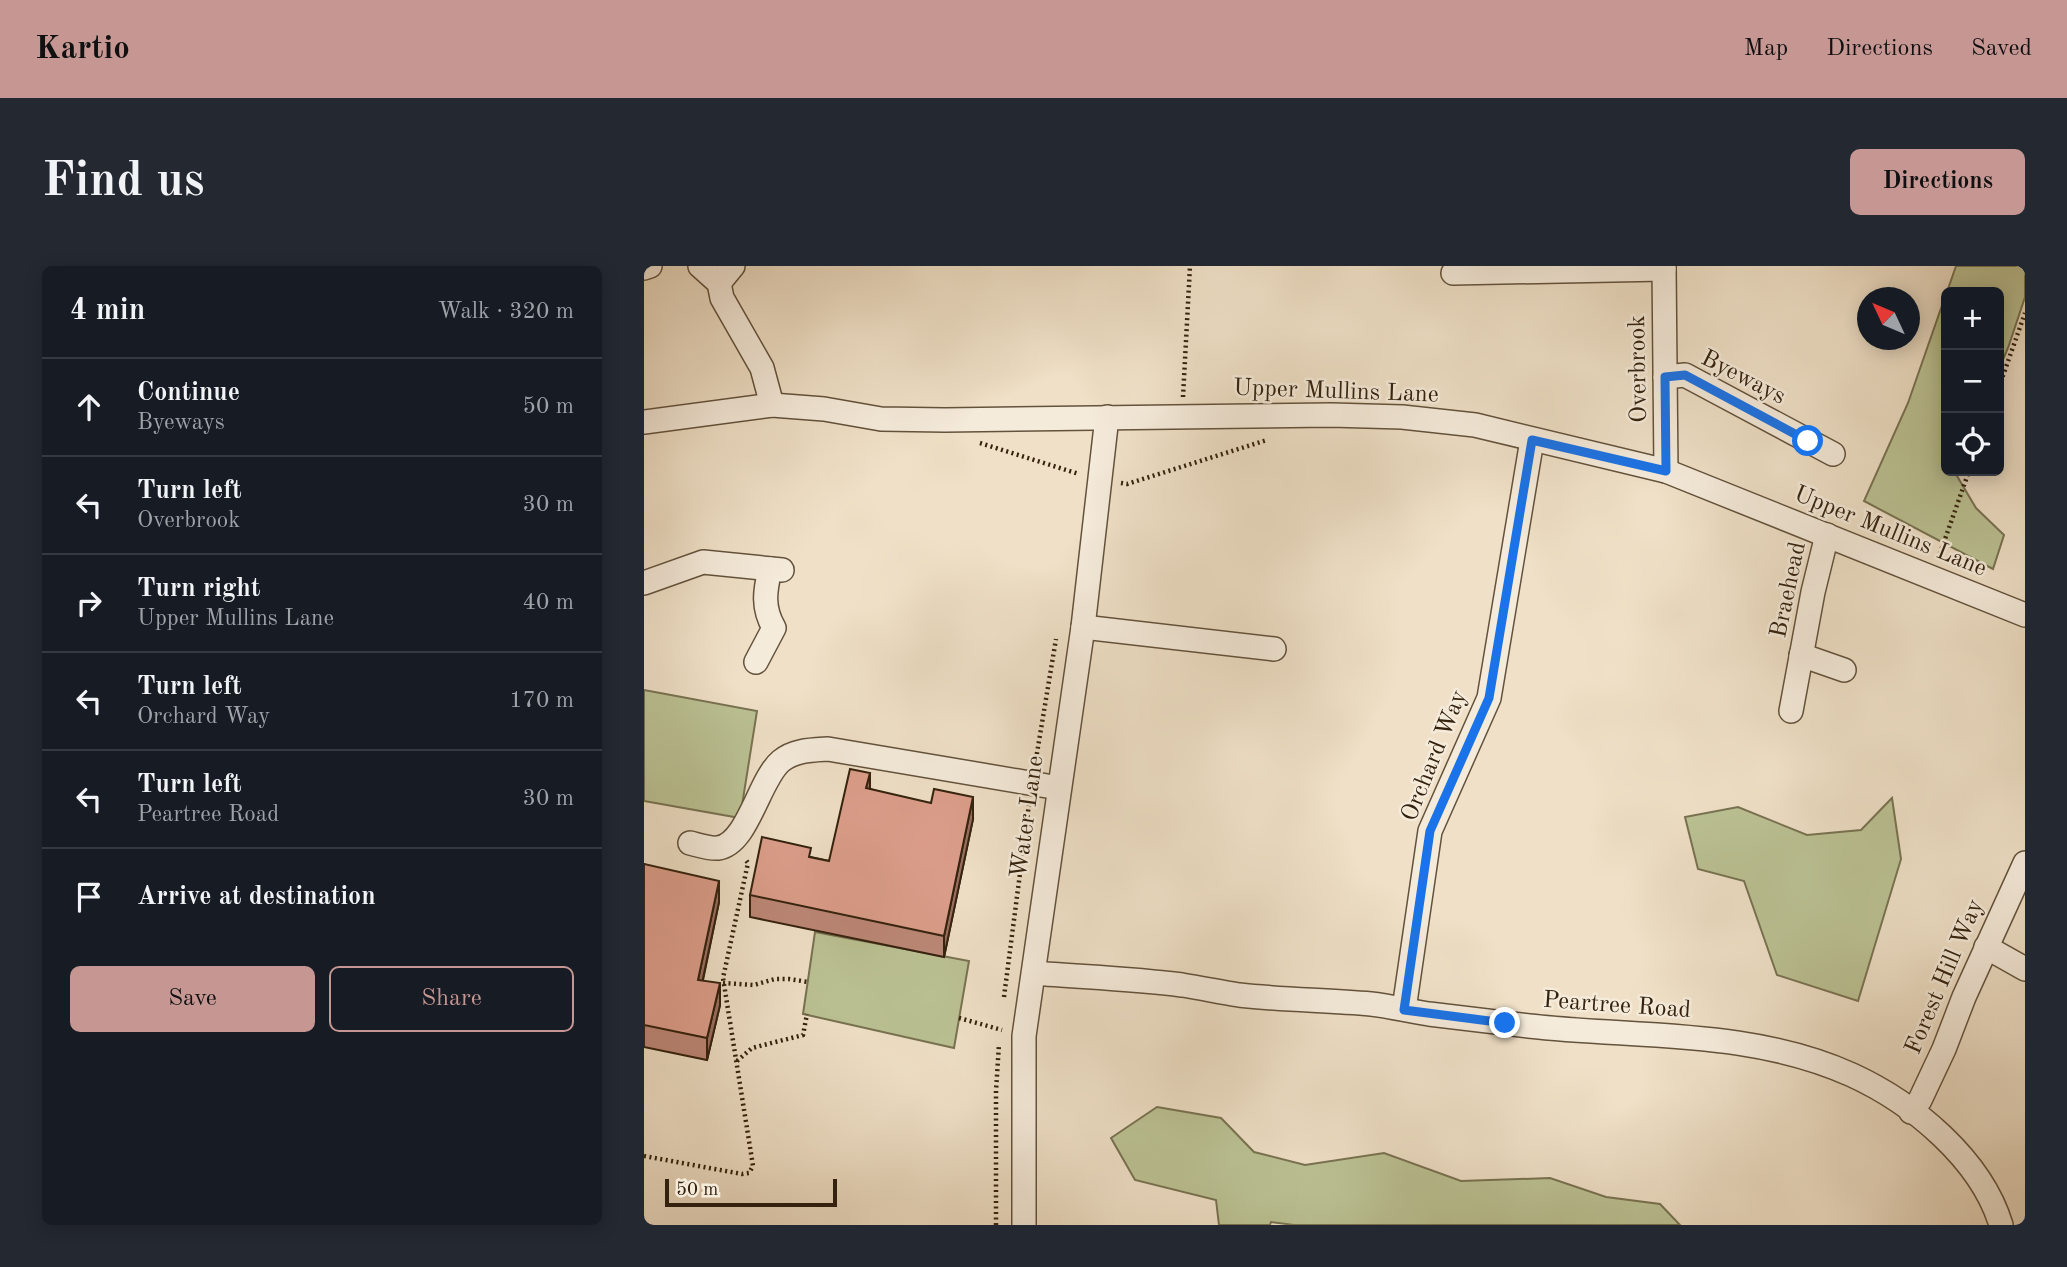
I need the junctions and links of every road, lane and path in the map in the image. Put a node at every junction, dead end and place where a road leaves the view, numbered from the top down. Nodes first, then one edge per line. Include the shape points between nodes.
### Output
1 (650, 266) edge
2 (700, 266) edge
3 (1190, 266) edge
4 (1664, 267) edge
5 (644, 268) edge
6 (1453, 273) dead end
7 (726, 274) edge
8 (2025, 313) edge
9 (2004, 373) edge
10 (1665, 377) junction
11 (772, 405) junction
12 (1182, 415) junction
13 (1107, 417) junction
14 (644, 422) edge
15 (1276, 437) dead end
16 (1532, 440) junction
17 (1833, 454) dead end
18 (1666, 471) junction
19 (1967, 476) edge
20 (1090, 477) junction
21 (1828, 535) junction
22 (1931, 576) junction
23 (644, 583) edge
24 (2025, 615) edge
25 (1083, 627) junction
26 (1275, 649) dead end
27 (1801, 655) junction
28 (756, 662) dead end
29 (1844, 670) dead end
30 (1791, 711) dead end
31 (1059, 788) junction
32 (733, 841) junction
33 (690, 843) dead end
34 (2025, 863) edge
35 (1986, 947) junction
36 (2025, 969) edge
37 (1034, 974) junction
38 (808, 982) dead end
39 (723, 983) junction
40 (1404, 1010) junction
41 (807, 1014) dead end
42 (959, 1018) dead end
43 (1024, 1036) junction
44 (736, 1062) junction
45 (1911, 1112) junction
46 (644, 1156) edge
47 (1024, 1225) edge
48 (2001, 1225) edge

1 - 5 street
2 - 7 street
3 - 12 path
4 - 6 street
4 - 10 street, Overbrook
7 - 11 street via 722,298 762,368
8 - 9 path
10 - 17 street, Byeways via 1685,375
10 - 18 street, Overbrook
11 - 13 street, Upper Mullins Lane via 881,419
11 - 14 street, Upper Mullins Lane
12 - 13 street, Upper Mullins Lane
12 - 16 street, Upper Mullins Lane via 1402,417 1475,425
13 - 20 street, Water Lane
15 - 20 path via 1127,484
16 - 18 street, Upper Mullins Lane
16 - 40 street, Orchard Way via 1489,698 1430,831
18 - 21 street, Upper Mullins Lane
19 - 22 path
20 - 25 street, Water Lane
21 - 22 street, Upper Mullins Lane
21 - 27 street, Braehead
22 - 24 street, Upper Mullins Lane
23 - 28 street via 703,562 776,570 764,595 773,633
25 - 26 street
25 - 31 street, Water Lane
27 - 29 street, Braehead
27 - 30 street, Braehead
31 - 32 street via 828,749 801,751 774,769
31 - 37 street, Water Lane
32 - 33 street via 718,848
32 - 39 path via 748,863
34 - 35 street, Forest Hill Way
35 - 36 street
35 - 45 street, Forest Hill Way via 1944,1049
37 - 40 street, Peartree Road
37 - 43 street, Water Lane
38 - 39 path via 789,978 754,985
39 - 44 path
40 - 45 street, Peartree Road via 1761,1047 1852,1075
41 - 44 path via 803,1035 752,1048
42 - 43 path
43 - 47 street, Water Lane
44 - 46 path via 752,1166 749,1173
45 - 48 street, Peartree Road via 1933,1128 1973,1171

